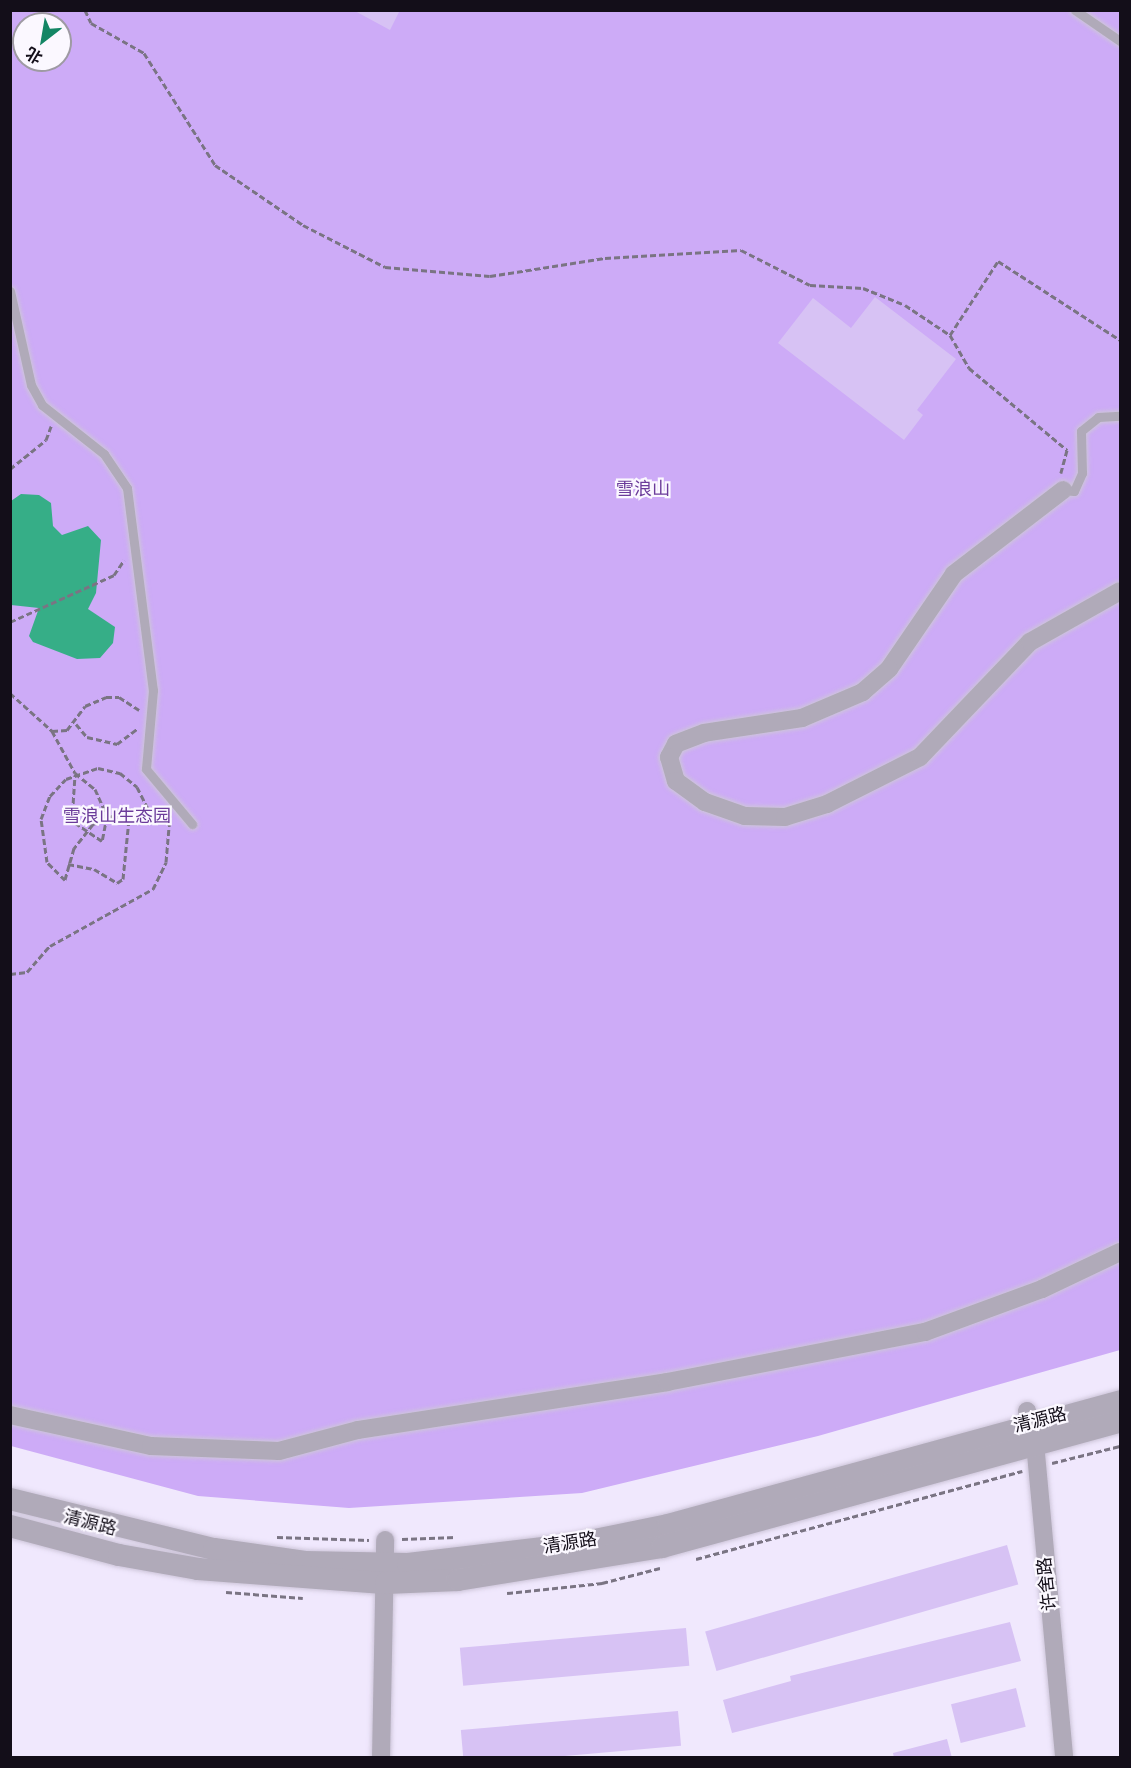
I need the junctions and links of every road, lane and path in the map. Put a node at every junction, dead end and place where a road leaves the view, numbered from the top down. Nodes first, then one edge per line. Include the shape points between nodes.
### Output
1 (85, 10) edge
2 (1075, 10) edge
3 (1120, 41) edge
4 (10, 291) edge
5 (950, 335) junction
6 (1120, 340) edge
7 (56, 415) junction
8 (1120, 416) edge
9 (10, 469) edge
10 (1062, 484) junction
11 (136, 538) junction
12 (1120, 591) edge
13 (10, 622) edge
14 (10, 693) edge
15 (149, 720) junction
16 (76, 724) junction
17 (52, 731) junction
18 (75, 773) junction
19 (171, 802) junction
20 (130, 809) junction
21 (106, 816) junction
22 (192, 824) dead end
23 (84, 835) junction
24 (68, 864) junction
25 (10, 974) edge
26 (1120, 1252) edge
27 (1120, 1401) edge
28 (10, 1415) edge
29 (1120, 1422) edge
30 (1031, 1425) junction
31 (10, 1499) edge
32 (10, 1526) edge
33 (267, 1536) dead end
34 (463, 1537) dead end
35 (385, 1540) junction
36 (386, 1574) junction
37 (381, 1758) edge
38 (1064, 1758) edge

1 - 5 path via 91,23 144,53 215,165 303,225 385,267 490,276 605,258 741,250 810,285 863,288 905,304
2 - 3 lane
4 - 7 lane via 31,385
5 - 6 path via 998,261
5 - 10 path via 969,368 1067,450
7 - 9 path via 46,440
7 - 11 lane via 104,453 127,488
8 - 10 lane via 1098,417 1081,431 1082,473 1074,491
10 - 12 street via 954,574 889,669 863,692 802,718 704,733 676,744 669,757 676,781 705,802 745,816 784,817 827,804 920,757 1030,642
11 - 13 path via 114,575 100,578
11 - 15 lane via 153,690
14 - 17 path
15 - 16 path via 117,744 87,737
15 - 16 path via 119,697 106,697 85,706
15 - 19 lane via 146,769
16 - 17 path
17 - 18 path
18 - 20 path via 98,768 120,773 137,787 149,811
18 - 21 path via 95,789
18 - 23 path via 69,808 72,821
18 - 24 path via 50,796 40,819 47,862 64,880
19 - 22 lane
19 - 25 path via 166,862 153,889 50,946 27,972
20 - 21 path
20 - 24 path via 123,879 117,883 94,869
21 - 23 path
21 - 23 path via 102,842
23 - 24 path
26 - 28 street via 1042,1289 925,1332 667,1382 358,1430 279,1451 151,1446
27 - 30 street, 清源路
29 - 30 street, 清源路
30 - 36 street, 清源路 via 668,1525
30 - 38 street, 许舍路
31 - 36 street, 清源路 via 214,1549
32 - 36 street, 清源路 via 119,1555 198,1569
33 - 35 path
34 - 35 path
35 - 36 street
36 - 37 street

